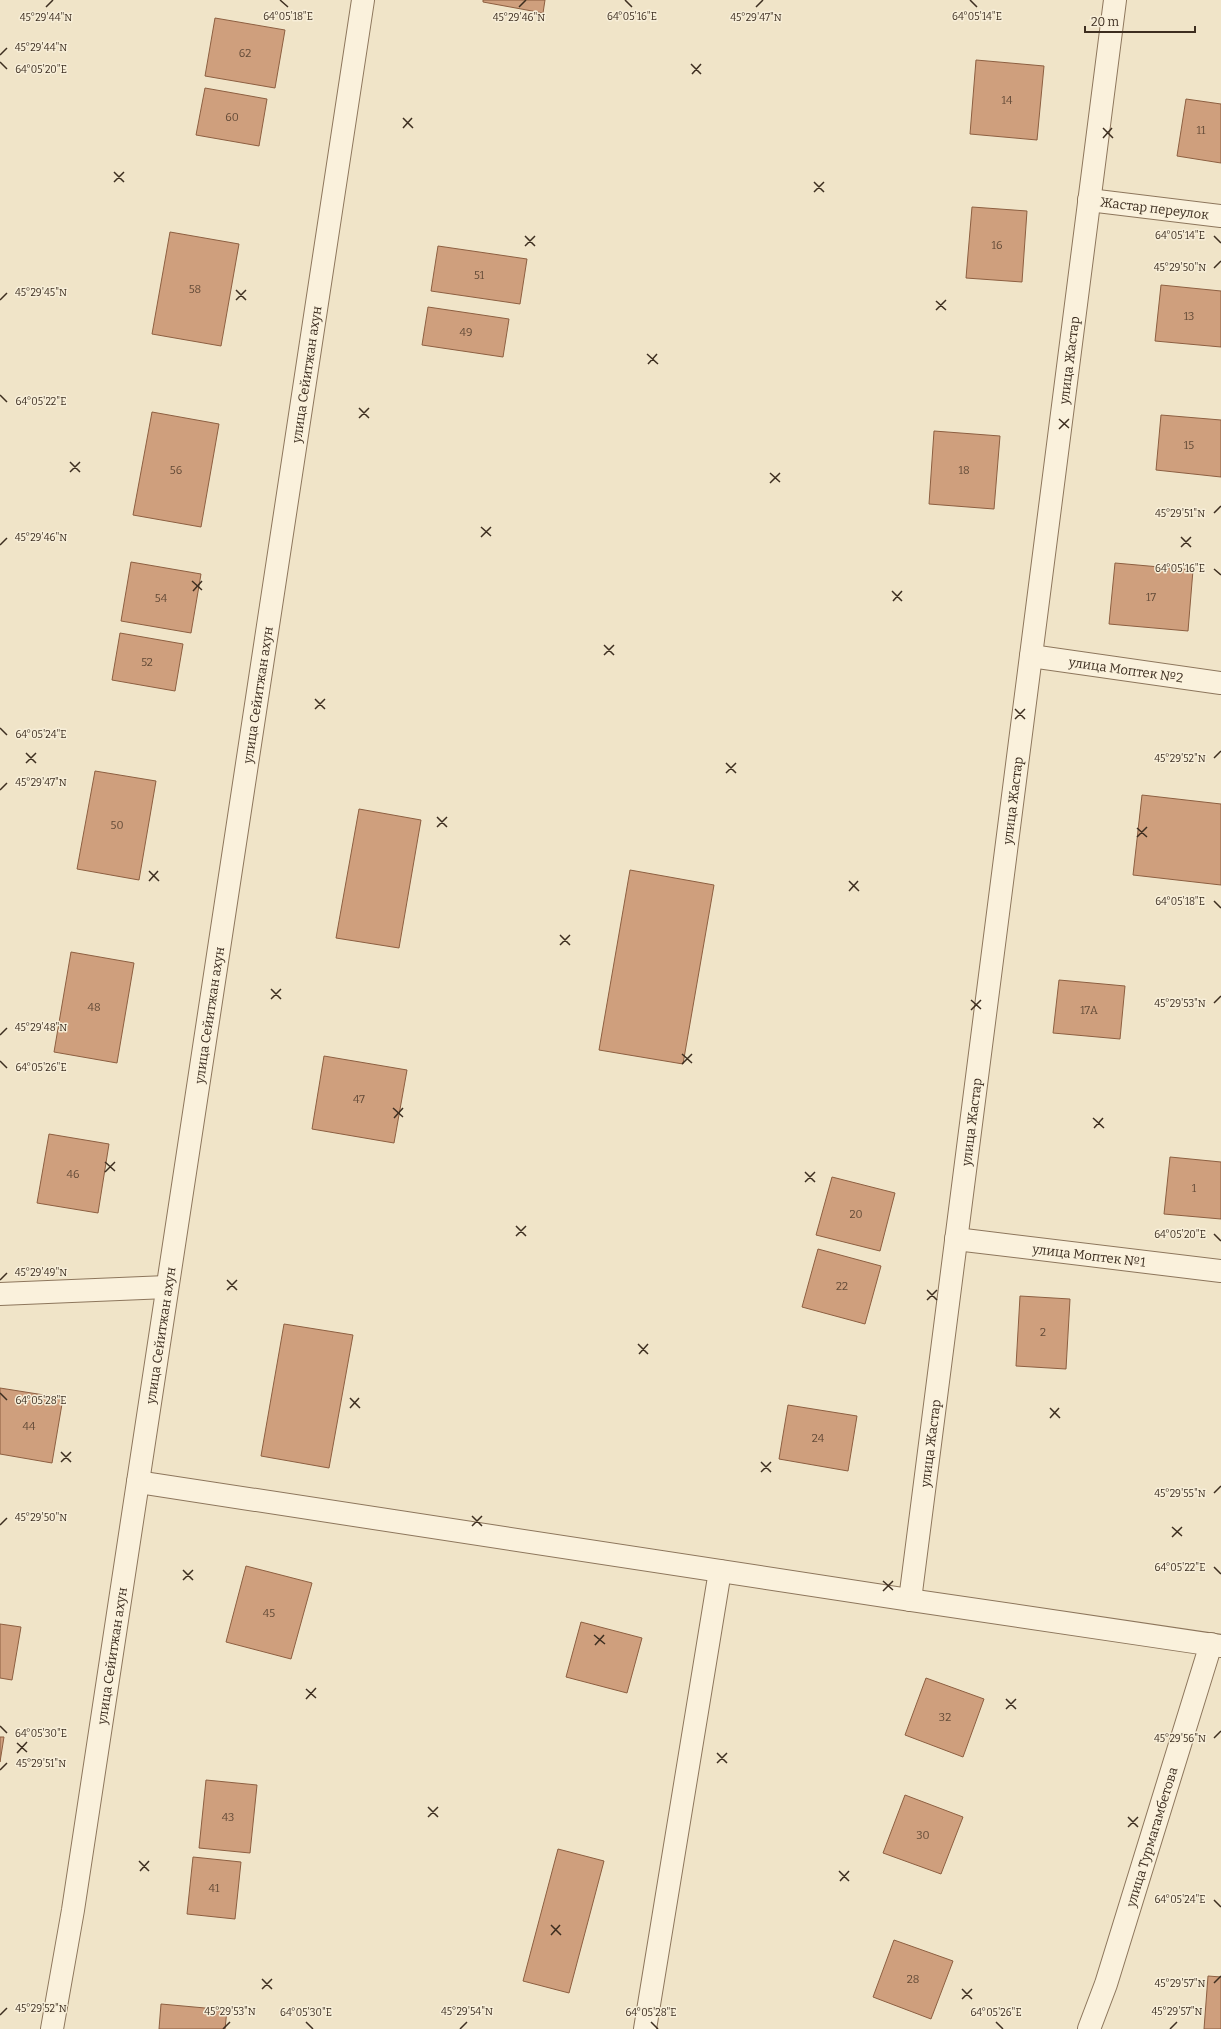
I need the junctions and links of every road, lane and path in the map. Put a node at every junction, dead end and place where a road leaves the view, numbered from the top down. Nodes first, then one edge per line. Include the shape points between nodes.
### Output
1 (363, 0) edge
2 (1115, 0) edge
3 (1089, 200) junction
4 (1221, 216) edge
5 (1031, 656) junction
6 (1221, 682) edge
7 (956, 1239) junction
8 (1221, 1271) edge
9 (167, 1287) junction
10 (0, 1294) edge
11 (138, 1482) junction
12 (720, 1571) junction
13 (910, 1600) junction
14 (1216, 1645) edge
15 (52, 2029) edge
16 (645, 2029) edge
17 (1089, 2029) edge

1 - 9 street, улица Сейитжан ахун
2 - 3 street, улица Жастар
3 - 4 street, Жастар переулок
3 - 5 street, улица Жастар
5 - 6 street, улица Моптек №2
5 - 7 street, улица Жастар
7 - 8 street, улица Моптек №1
7 - 13 street, улица Жастар
9 - 10 street
9 - 11 street, улица Сейитжан ахун
11 - 12 street
11 - 15 street, улица Сейитжан ахун via 73,1910
12 - 13 street
12 - 16 street
13 - 14 street
14 - 17 street, улица Турмагамбетова via 1106,1984

